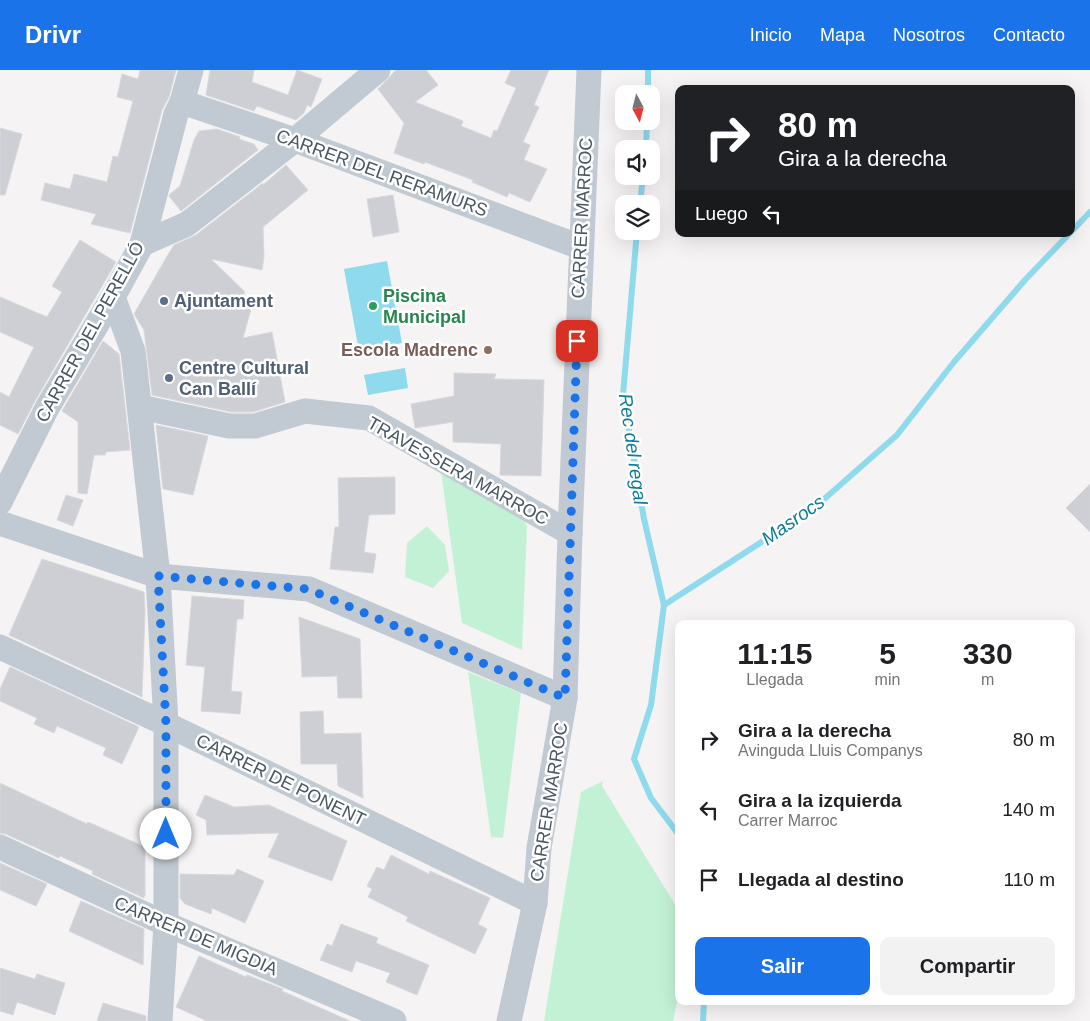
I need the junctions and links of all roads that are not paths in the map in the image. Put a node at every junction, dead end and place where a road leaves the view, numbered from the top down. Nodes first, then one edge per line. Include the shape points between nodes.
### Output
1 (191, 70) edge
2 (378, 70) edge
3 (589, 70) edge
4 (182, 102) junction
5 (295, 140) junction
6 (142, 244) junction
7 (580, 247) junction
8 (114, 297) junction
9 (140, 407) junction
10 (0, 502) edge
11 (0, 523) edge
12 (570, 532) junction
13 (158, 576) junction
14 (0, 647) edge
15 (565, 698) junction
16 (166, 724) junction
17 (0, 847) edge
18 (535, 902) junction
19 (166, 924) junction
20 (160, 1021) edge
21 (394, 1021) edge
22 (510, 1021) edge

1 - 4 street, CARRER DEL PERELLÓ
2 - 5 street
3 - 7 street, CARRER MARROC
4 - 5 street, CARRER DEL RERAMURS
4 - 6 street, CARRER DEL PERELLÓ via 176,114
5 - 6 street via 187,224
5 - 7 street, CARRER DEL RERAMURS
6 - 8 street, CARRER DEL PERELLÓ
7 - 12 street, CARRER MARROC
8 - 9 street via 133,351
8 - 10 street, CARRER DEL PERELLÓ via 47,408
9 - 12 street, TRAVESSERA MARROC via 229,426 255,426 305,411 369,418
9 - 13 street
11 - 13 street
12 - 15 street, CARRER MARROC
13 - 15 street via 308,589
13 - 16 street
14 - 16 street, CARRER DE PONENT
15 - 18 street, CARRER MARROC via 539,848
16 - 18 street, CARRER DE PONENT
16 - 19 street
17 - 19 street, CARRER DE MIGDIA
18 - 22 street, CARRER MARROC
19 - 20 street
19 - 21 street, CARRER DE MIGDIA

